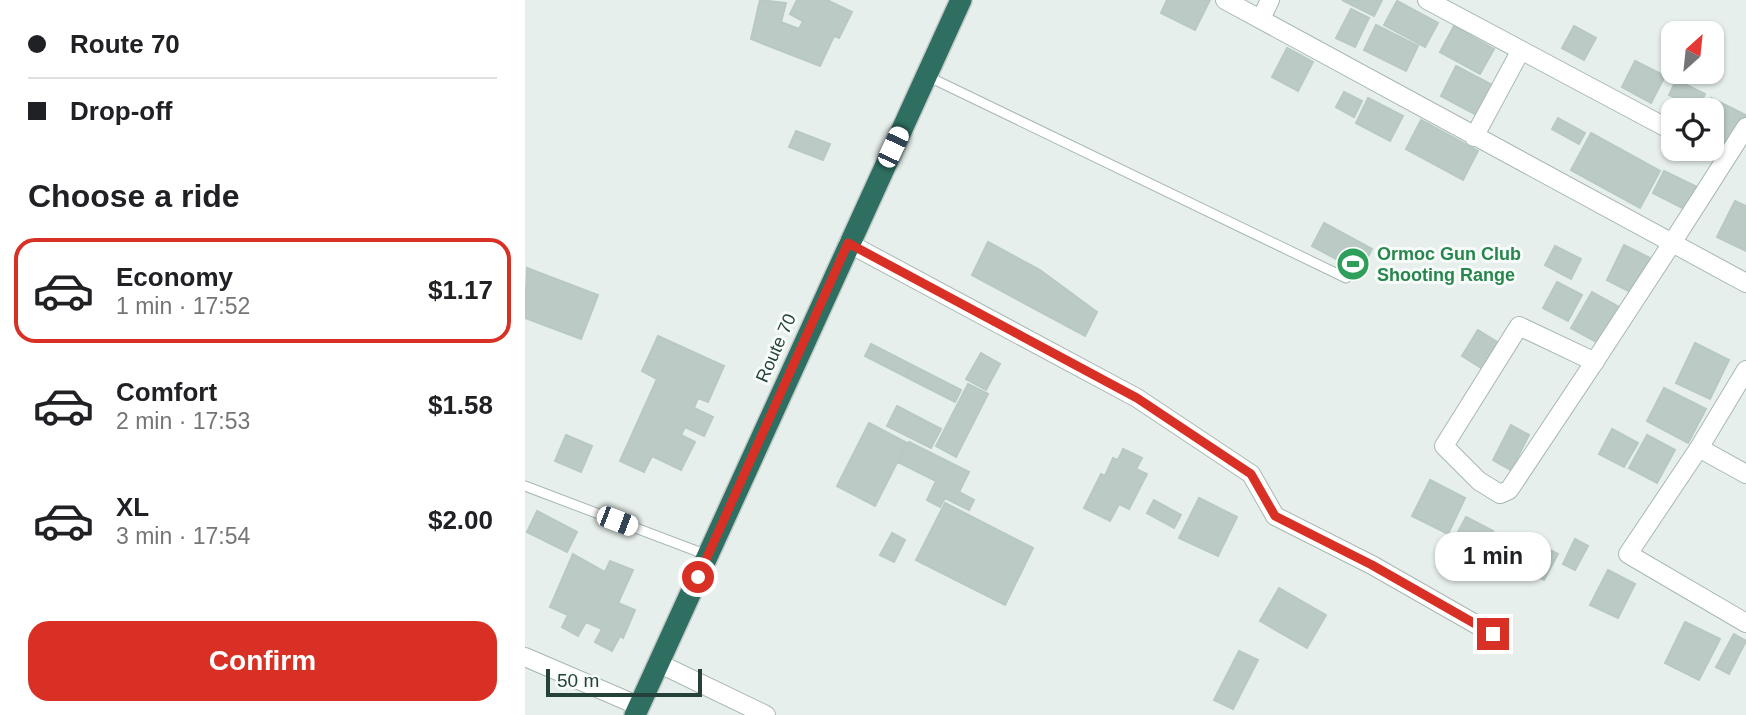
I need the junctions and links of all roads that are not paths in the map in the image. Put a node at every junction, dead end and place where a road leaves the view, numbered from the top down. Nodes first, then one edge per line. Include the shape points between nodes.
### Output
1 (961, 0) edge
2 (1225, 0) edge
3 (1270, 0) edge
4 (1427, 0) edge
5 (1261, 19) junction
6 (1521, 50) junction
7 (926, 75) junction
8 (1661, 125) edge
9 (1746, 127) edge
10 (1474, 137) junction
11 (848, 243) junction
12 (1672, 245) junction
13 (1346, 278) dead end
14 (1746, 284) edge
15 (1595, 362) junction
16 (1746, 370) edge
17 (1699, 448) junction
18 (1746, 474) edge
19 (525, 486) edge
20 (709, 555) junction
21 (1746, 623) edge
22 (1493, 634) dead end
23 (525, 657) edge
24 (658, 663) junction
25 (637, 710) edge
26 (766, 715) edge

1 - 7 highway, Route 70
2 - 5 street
3 - 5 street
4 - 6 street
5 - 10 street
6 - 8 street
6 - 10 street
7 - 11 highway, Route 70
7 - 13 lane
9 - 12 street
10 - 12 street
11 - 20 highway, Route 70
11 - 22 street via 1137,398 1251,474 1275,516
12 - 14 street
12 - 15 street
15 - 15 street via 1509,490 1500,494 1479,481 1444,446 1519,326
16 - 17 street
17 - 18 street
17 - 21 street via 1628,554
19 - 20 lane
20 - 24 highway, Route 70
23 - 25 street
24 - 25 highway, Route 70
24 - 26 street

